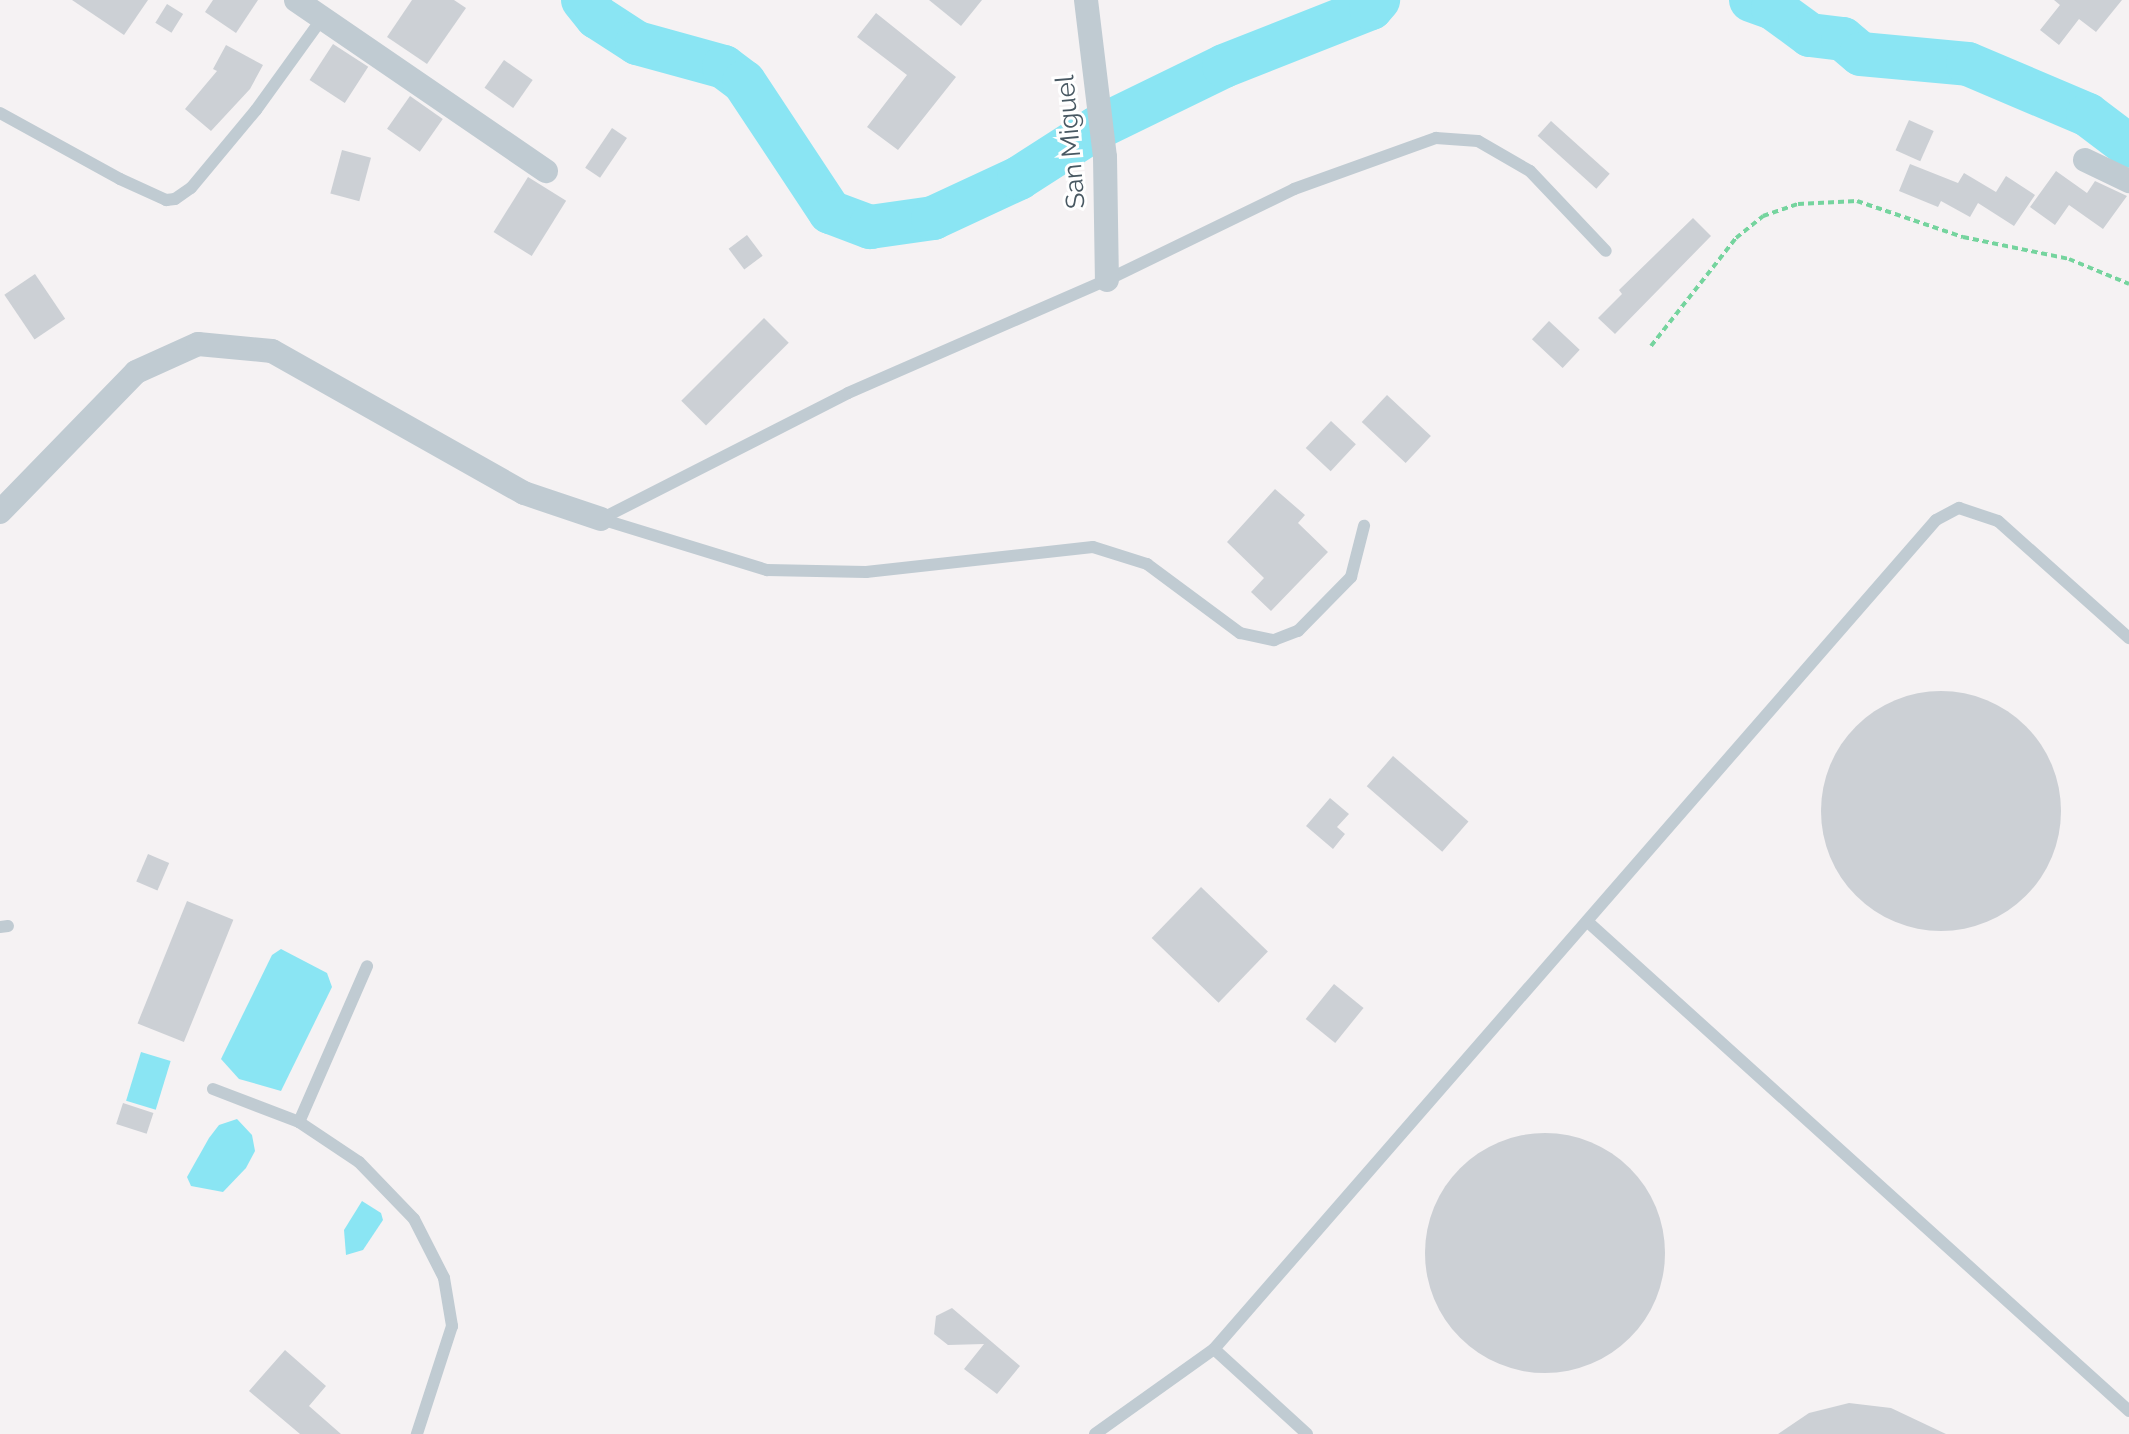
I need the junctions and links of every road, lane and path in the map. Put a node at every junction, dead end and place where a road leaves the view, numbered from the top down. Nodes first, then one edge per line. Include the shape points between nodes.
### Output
1 (1086, 0) edge
2 (311, 7) edge
3 (0, 113) edge
4 (2085, 160) dead end
5 (546, 171) dead end
6 (2129, 181) edge
7 (1606, 251) dead end
8 (1107, 280) junction
9 (2129, 284) edge
10 (1651, 346) dead end
11 (0, 512) edge
12 (601, 519) junction
13 (1364, 526) dead end
14 (2129, 638) edge
15 (1589, 923) junction
16 (367, 966) dead end
17 (213, 1089) dead end
18 (299, 1122) junction
19 (1214, 1349) junction
20 (2129, 1411) edge
21 (417, 1434) edge
22 (1095, 1434) edge
23 (1307, 1434) edge

1 - 8 street, San Miguel via 1105,157
2 - 3 lane via 256,110 191,188 175,199 166,200 107,173
2 - 5 street
4 - 6 street
7 - 8 lane via 1530,171 1478,141 1436,138 1294,189
8 - 12 lane via 848,393
9 - 10 path via 2069,259 1963,237 1857,201 1798,204 1763,216 1736,238
11 - 12 street via 136,372 198,344 272,351 524,493
12 - 13 lane via 767,570 866,572 1093,547 1147,564 1240,633 1274,640 1298,631 1351,577
14 - 15 lane via 1998,521 1959,508 1936,520
15 - 19 lane
15 - 20 lane
16 - 18 lane
17 - 18 lane
18 - 21 lane via 359,1162 414,1219 444,1278 452,1326
19 - 22 lane
19 - 23 lane

